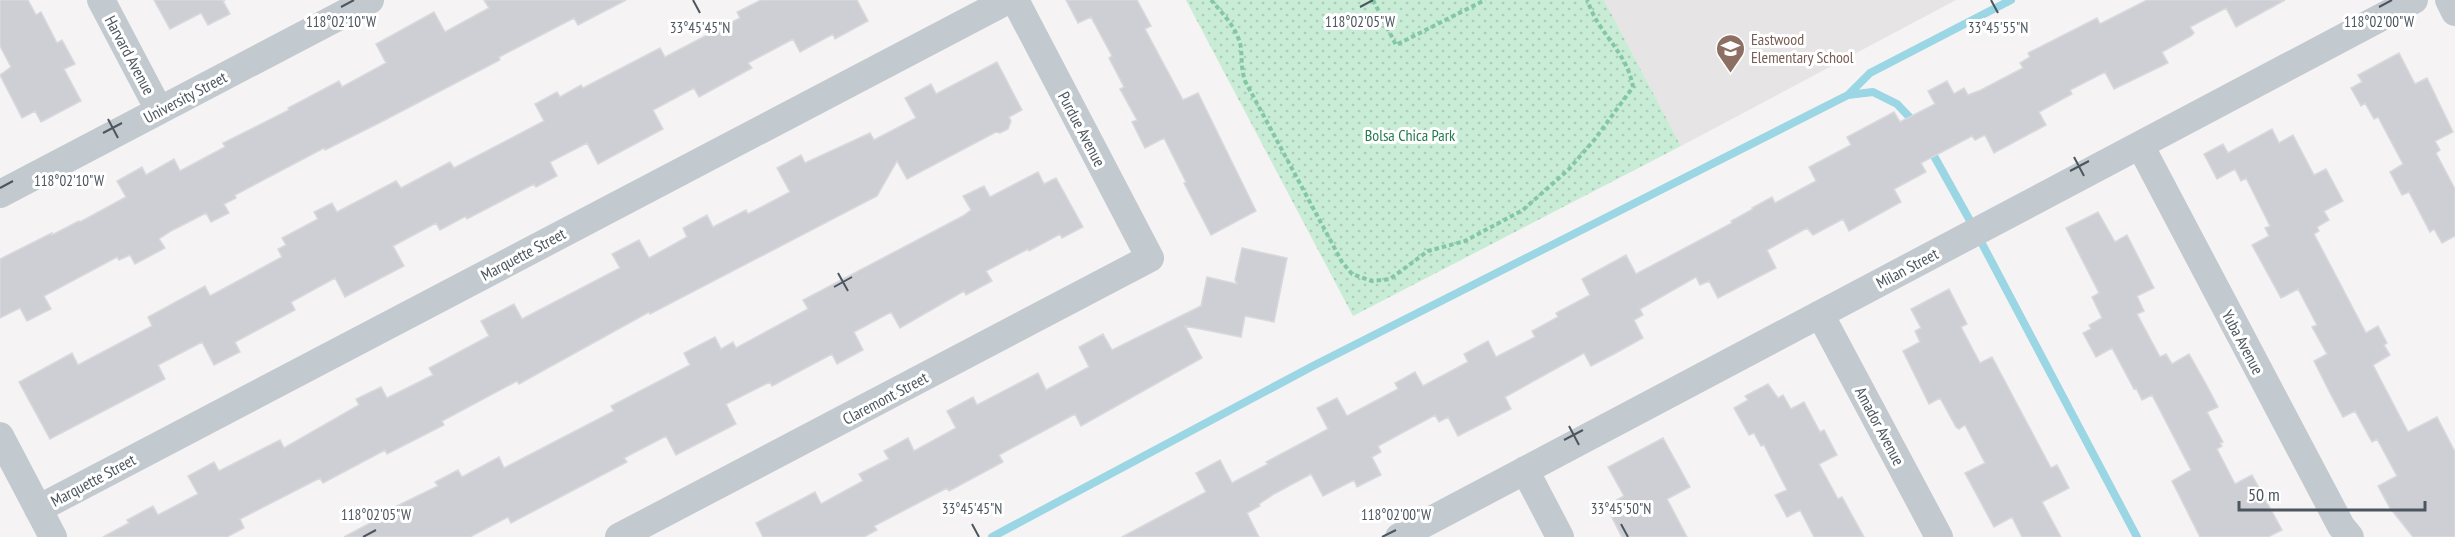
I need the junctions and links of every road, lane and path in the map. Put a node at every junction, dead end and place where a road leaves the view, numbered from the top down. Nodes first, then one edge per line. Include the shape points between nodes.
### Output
1 (101, 0) edge
2 (370, 0) edge
3 (1008, 0) edge
4 (1015, 0) edge
5 (1211, 0) edge
6 (1373, 0) edge
7 (1485, 0) edge
8 (1587, 0) edge
9 (2414, 0) edge
10 (2449, 0) edge
11 (2455, 12) edge
12 (159, 110) junction
13 (2140, 145) junction
14 (0, 194) edge
15 (1150, 258) joint
16 (1820, 314) junction
17 (0, 436) edge
18 (1525, 471) junction
19 (38, 509) junction
20 (53, 537) edge
21 (619, 537) edge
22 (1399, 537) edge
23 (1560, 537) edge
24 (1939, 537) edge
25 (2350, 537) edge

1 - 12 street, Harvard Avenue
2 - 12 street, University Street
3 - 19 street, Marquette Street
4 - 15 street, Purdue Avenue
5 - 8 path via 1237,35 1245,81 1342,262 1352,274 1372,281 1390,279 1428,250 1465,241 1523,210 1569,169 1595,139 1632,87 1630,71 1620,51 1596,21
6 - 7 path via 1396,45
9 - 13 street, Milan Street
10 - 11 street
12 - 14 street, University Street
13 - 16 street, Milan Street
13 - 25 street, Yuba Avenue
15 - 21 street, Claremont Street
16 - 18 street, Milan Street
16 - 24 street, Amador Avenue
17 - 19 street
18 - 22 street, Milan Street
18 - 23 street
19 - 20 street

